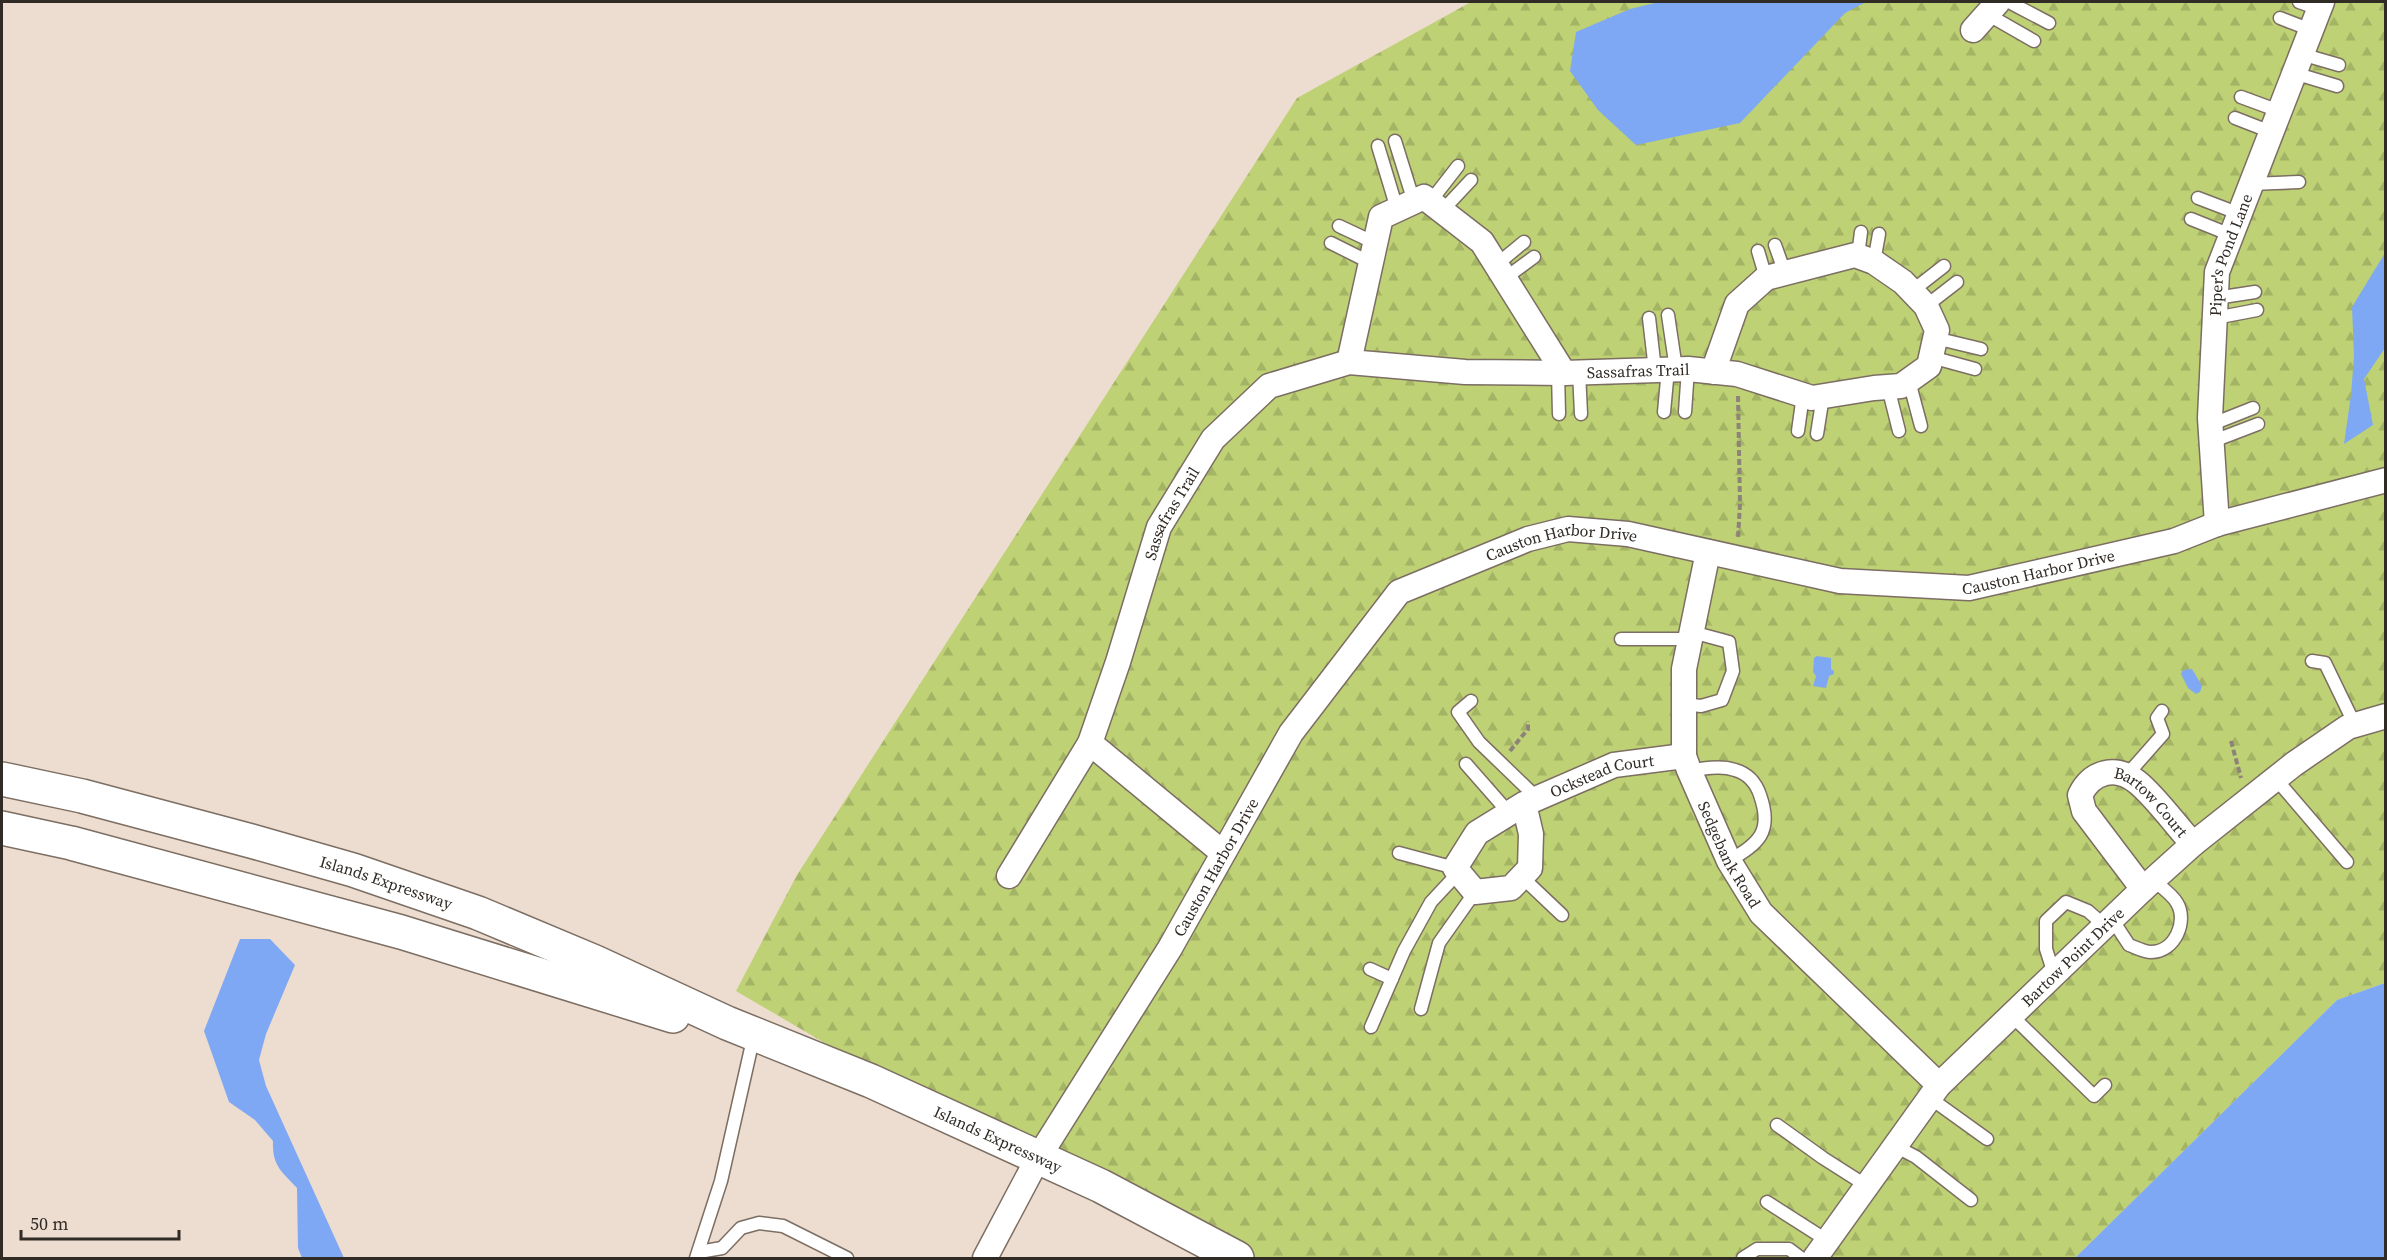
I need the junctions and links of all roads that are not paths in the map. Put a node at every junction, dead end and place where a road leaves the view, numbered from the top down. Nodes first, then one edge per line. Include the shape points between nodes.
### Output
1 (2009, 2) edge
2 (2313, 11) edge
3 (1986, 15) edge
4 (2280, 18) dead end
5 (2049, 23) dead end
6 (2034, 41) dead end
7 (2298, 64) junction
8 (2339, 65) dead end
9 (2337, 86) dead end
10 (2241, 97) dead end
11 (2235, 118) dead end
12 (2275, 122) junction
13 (1395, 141) dead end
14 (1378, 146) dead end
15 (1458, 166) dead end
16 (1472, 180) dead end
17 (2299, 182) dead end
18 (2251, 184) junction
19 (2198, 198) dead end
20 (1421, 206) junction
21 (2191, 219) dead end
22 (2235, 225) junction
23 (1339, 226) dead end
24 (1861, 232) dead end
25 (1879, 234) dead end
26 (1524, 242) dead end
27 (1331, 243) dead end
28 (1775, 245) dead end
29 (1758, 251) dead end
30 (1373, 253) junction
31 (1534, 257) dead end
32 (1866, 259) junction
33 (1944, 266) dead end
34 (1500, 272) junction
35 (1775, 276) junction
36 (1957, 282) dead end
37 (2255, 292) dead end
38 (1919, 299) junction
39 (2215, 308) junction
40 (2257, 310) dead end
41 (1668, 315) dead end
42 (1649, 318) dead end
43 (1933, 347) junction
44 (1981, 349) dead end
45 (1349, 362) junction
46 (1975, 369) dead end
47 (1672, 370) junction
48 (1567, 372) junction
49 (1713, 372) junction
50 (1899, 384) junction
51 (1813, 395) junction
52 (2253, 408) dead end
53 (1664, 412) dead end
54 (1685, 412) dead end
55 (1559, 414) dead end
56 (1581, 414) dead end
57 (2258, 424) dead end
58 (1921, 426) dead end
59 (1798, 431) dead end
60 (1899, 431) dead end
61 (1817, 434) dead end
62 (2211, 434) junction
63 (2385, 480) edge
64 (2217, 524) junction
65 (1708, 552) junction
66 (1691, 635) junction
67 (1621, 639) dead end
68 (2312, 661) dead end
69 (1471, 701) dead end
70 (1684, 704) junction
71 (2162, 711) dead end
72 (2385, 716) edge
73 (2355, 725) junction
74 (1090, 743) junction
75 (1687, 763) junction
76 (1466, 764) dead end
77 (2126, 776) junction
78 (2, 779) edge
79 (2276, 779) junction
80 (1523, 805) junction
81 (2, 828) edge
82 (2193, 844) junction
83 (1223, 853) junction
84 (1399, 853) dead end
85 (1729, 861) junction
86 (2347, 862) dead end
87 (1457, 870) junction
88 (1009, 876) dead end
89 (1522, 877) junction
90 (2148, 885) junction
91 (1475, 892) junction
92 (1562, 915) dead end
93 (2109, 922) junction
94 (1370, 969) dead end
95 (2055, 974) junction
96 (1392, 979) junction
97 (1421, 1009) dead end
98 (2012, 1015) junction
99 (1371, 1027) dead end
100 (754, 1034) junction
101 (2105, 1085) dead end
102 (1934, 1092) junction
103 (1777, 1125) dead end
104 (1987, 1139) dead end
105 (1895, 1146) junction
106 (1038, 1158) junction
107 (1867, 1186) junction
108 (1971, 1200) dead end
109 (1767, 1202) dead end
110 (1822, 1250) edge
111 (697, 1255) edge
112 (847, 1258) edge
113 (985, 1258) edge
114 (1237, 1258) edge
115 (1743, 1258) edge
116 (1801, 1258) edge

1 - 5 lane
2 - 4 lane
2 - 7 street, Piper's Pond Lane
3 - 6 lane
7 - 8 lane
7 - 9 lane
7 - 12 street, Piper's Pond Lane
10 - 12 lane
11 - 12 lane
12 - 18 street, Piper's Pond Lane
13 - 20 lane
14 - 20 lane
15 - 20 lane
16 - 20 lane
17 - 18 lane
18 - 22 street, Piper's Pond Lane
19 - 22 lane
20 - 30 street via 1381,217
20 - 34 street, Sassafras Trail via 1482,242
21 - 22 lane
22 - 39 street, Piper's Pond Lane via 2217,272
23 - 30 lane
24 - 32 lane
25 - 32 lane
26 - 34 lane
27 - 30 lane
28 - 35 lane
29 - 35 lane
30 - 45 street
31 - 34 lane
32 - 35 street, Sassafras Trail via 1855,255
32 - 38 street
33 - 38 lane
34 - 48 street, Sassafras Trail
35 - 49 street, Sassafras Trail via 1737,304
36 - 38 lane
37 - 39 lane
38 - 43 street via 1937,330
39 - 40 lane
39 - 62 street, Piper's Pond Lane
41 - 47 lane
42 - 47 lane
43 - 44 lane
43 - 46 lane
43 - 50 street via 1929,366
45 - 48 street, Sassafras Trail via 1465,372
45 - 74 street, Sassafras Trail via 1269,386 1213,439 1159,527
47 - 48 street, Sassafras Trail
47 - 49 street, Sassafras Trail
47 - 53 lane
47 - 54 lane
48 - 55 lane
48 - 56 lane
49 - 51 street, Sassafras Trail via 1737,374
50 - 51 street, Sassafras Trail
50 - 58 lane
50 - 60 lane
51 - 59 lane
51 - 61 lane
52 - 62 lane
57 - 62 lane
62 - 64 street, Piper's Pond Lane
63 - 64 street, Causton Harbor Drive
64 - 65 street, Causton Harbor Drive via 2174,541 1969,588 1840,581
65 - 66 street, Sedgebank Road
65 - 83 street, Causton Harbor Drive via 1628,534 1568,529 1528,539 1399,592 1291,733
66 - 67 lane
66 - 70 street, Sedgebank Road via 1683,669
66 - 70 lane via 1729,642 1733,671 1722,700 1701,706
68 - 73 lane via 2325,663
69 - 80 lane via 1458,712 1500,763
70 - 75 street, Sedgebank Road
71 - 77 lane via 2157,718 2163,734
72 - 73 street, Bartow Point Drive
73 - 79 street, Bartow Point Drive
74 - 83 street
74 - 88 street, Sassafras Trail
75 - 80 street, Ockstead Court via 1614,765
75 - 85 street, Sedgebank Road
75 - 85 lane via 1736,770 1756,782 1767,825 1751,848
76 - 80 lane
77 - 82 street, Bartow Court via 2137,782
77 - 90 street, Bartow Court via 2105,773 2092,777 2080,795 2084,811
78 - 100 main road, Islands Expressway via 82,796 353,870 478,913
79 - 82 street, Bartow Point Drive
79 - 86 lane
80 - 87 street, Ockstead Court via 1477,833
80 - 89 street via 1531,834 1530,868
81 - 100 main road, Islands Expressway via 71,843 472,953 658,1013
82 - 90 street, Bartow Point Drive
83 - 106 street, Causton Harbor Drive via 1170,948
84 - 87 lane
85 - 102 street, Sedgebank Road via 1761,913
87 - 91 street
87 - 96 lane via 1431,902
89 - 91 street via 1511,888
89 - 92 lane
90 - 93 street, Bartow Point Drive
90 - 93 lane via 2176,901 2182,914 2176,939 2152,952 2129,945
91 - 97 lane via 1439,943
93 - 95 street, Bartow Point Drive
93 - 95 lane via 2066,902 2046,921 2046,949
94 - 96 lane
95 - 98 street, Bartow Point Drive
96 - 99 lane
98 - 101 lane via 2094,1096
98 - 102 street, Bartow Point Drive
100 - 106 main road, Islands Expressway via 871,1081
100 - 111 lane via 721,1181
102 - 104 lane
102 - 105 street, Bartow Point Drive
103 - 107 lane
105 - 107 street, Bartow Point Drive
105 - 108 lane via 1916,1157
106 - 113 street, Causton Harbor Drive
106 - 114 main road, Islands Expressway via 1101,1186
107 - 110 street, Bartow Point Drive
109 - 110 lane
111 - 112 lane via 722,1248 741,1228 759,1223 783,1226
115 - 116 lane via 1757,1249 1789,1249

